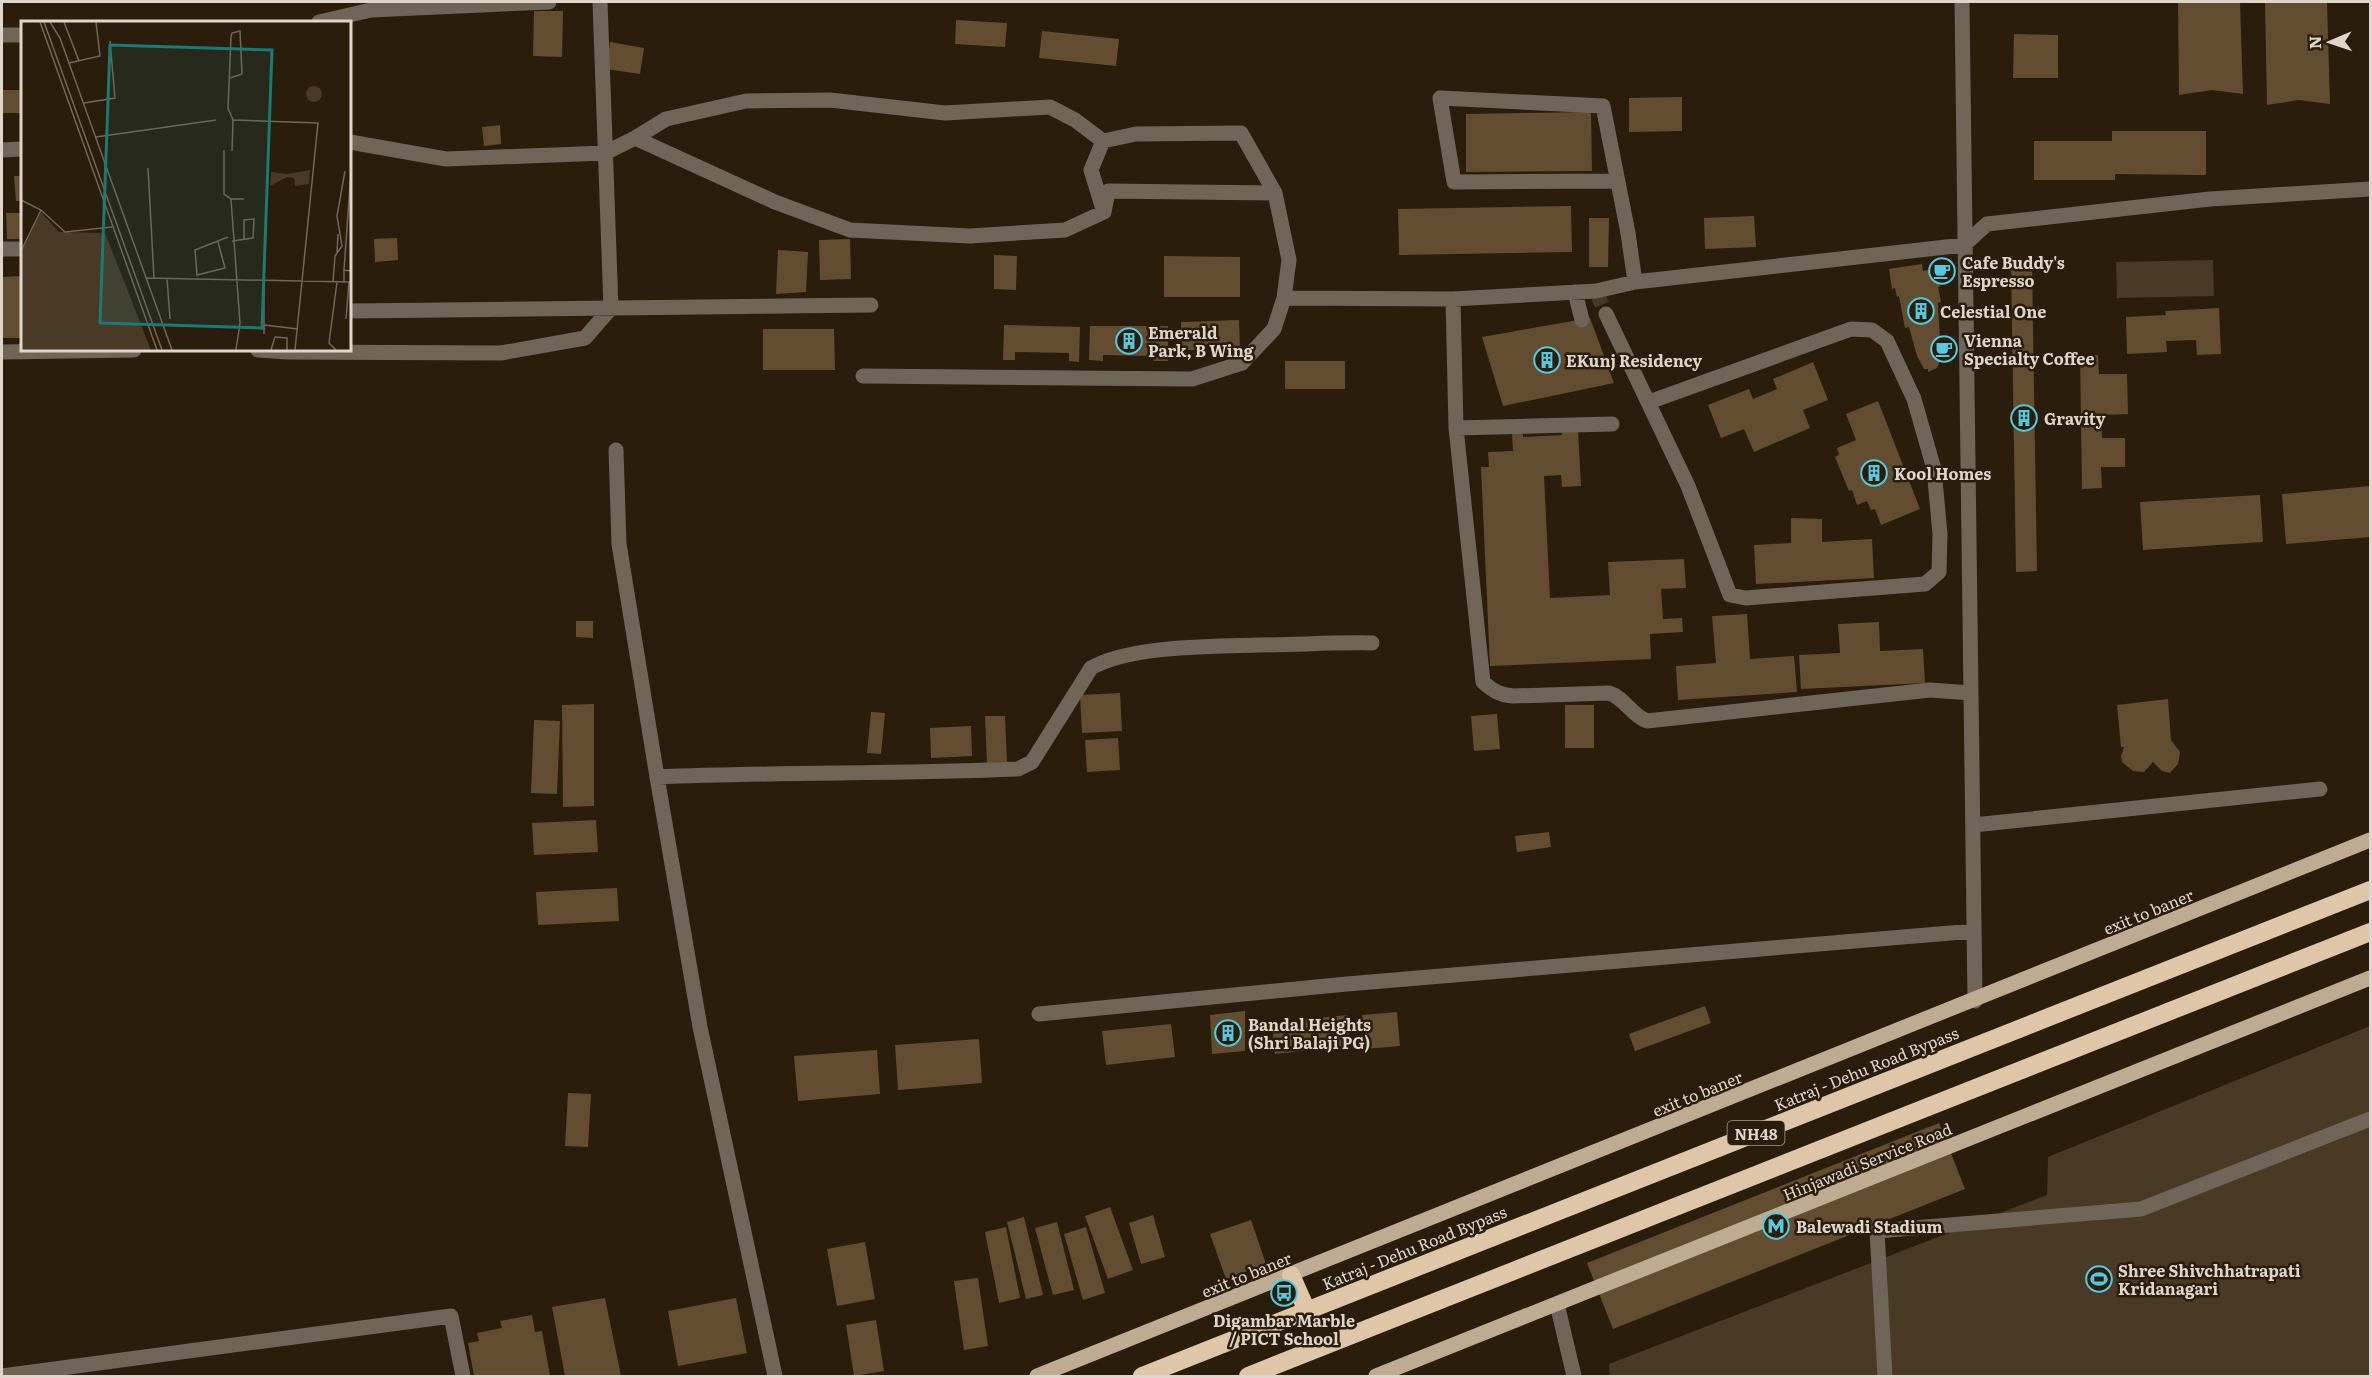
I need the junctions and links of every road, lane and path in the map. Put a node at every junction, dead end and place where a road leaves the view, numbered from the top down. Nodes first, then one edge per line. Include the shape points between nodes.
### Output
1 (549, 2) edge
2 (600, 2) edge
3 (1962, 2) edge
4 (323, 21) edge
5 (2, 35) edge
6 (21, 35) edge
7 (635, 138) junction
8 (1103, 141) junction
9 (351, 142) edge
10 (21, 149) edge
11 (2, 150) edge
12 (605, 153) junction
13 (1616, 181) junction
14 (2370, 189) edge
15 (1275, 193) junction
16 (1104, 212) junction
17 (1964, 245) junction
18 (2, 249) edge
19 (21, 249) edge
20 (1635, 282) junction
21 (1575, 292) junction
22 (1284, 298) junction
23 (1453, 299) junction
24 (871, 305) dead end
25 (610, 308) junction
26 (351, 311) edge
27 (1606, 314) tunnel mouth
28 (1582, 320) dead end
29 (68, 351) edge
30 (273, 351) edge
31 (2, 352) edge
32 (863, 376) dead end
33 (1649, 402) junction
34 (1612, 424) dead end
35 (1456, 429) junction
36 (615, 450) dead end
37 (1372, 643) dead end
38 (1971, 693) junction
39 (657, 777) junction
40 (2320, 789) dead end
41 (1973, 825) junction
42 (2370, 840) edge
43 (2370, 890) edge
44 (1974, 931) junction
45 (2370, 932) edge
46 (2370, 978) edge
47 (1975, 1001) junction
48 (1039, 1014) dead end
49 (2370, 1119) edge
50 (1292, 1275) junction
51 (1557, 1304) junction
52 (1307, 1311) junction
53 (2, 1376) edge
54 (463, 1377) edge
55 (775, 1377) edge
56 (1037, 1377) edge
57 (1142, 1377) edge
58 (1248, 1377) edge
59 (1376, 1377) edge
60 (1574, 1377) edge
61 (1885, 1377) edge

1 - 4 street via 371,9
2 - 12 street
3 - 17 street
5 - 6 street
7 - 8 street via 666,119 746,101 830,100 945,113 1050,107
7 - 12 street
7 - 16 street via 775,202 850,230 970,237 1065,231
8 - 15 street via 1136,134 1241,133
8 - 16 street via 1091,170
9 - 12 street via 446,159
10 - 11 street
12 - 25 street
13 - 13 street via 1603,106 1440,98 1454,182
13 - 20 street
14 - 17 street via 2210,198 1987,224
15 - 16 street via 1108,191
15 - 22 street via 1289,260
17 - 20 street
17 - 38 street
18 - 19 street
20 - 21 street
21 - 23 street
21 - 28 street
22 - 23 street
22 - 32 street via 1274,329 1242,363 1192,379
23 - 35 street
24 - 25 street
25 - 26 street
25 - 30 street via 585,338 501,353
27 - 33 street
29 - 31 street
33 - 33 street via 1688,486 1730,595 1746,598 1925,584 1939,572 1934,469 1914,399 1887,341 1872,330 1851,329
34 - 35 street
35 - 38 street via 1483,682 1500,695 1609,693 1617,695 1637,717 1647,721 1930,690
36 - 39 street via 618,544
37 - 39 street via 1215,646 1127,654 1104,661 1091,668 1032,762 1018,769
38 - 41 street
39 - 55 street via 700,1027
40 - 41 street
41 - 44 street
42 - 47 main road, exit to baner
43 - 52 highway, Katraj - Dehu Road Bypass / NH48
44 - 47 street
44 - 48 street
45 - 58 highway, NH48
46 - 51 main road, Hinjawadi Service Road
47 - 50 main road, exit to baner
49 - 61 street via 2141,1209 1877,1231
50 - 52 highway
50 - 56 main road, exit to baner
51 - 59 main road, Hinjawadi Service Road
51 - 60 street
52 - 57 highway, Katraj - Dehu Road Bypass / NH48
53 - 54 street via 451,1316

